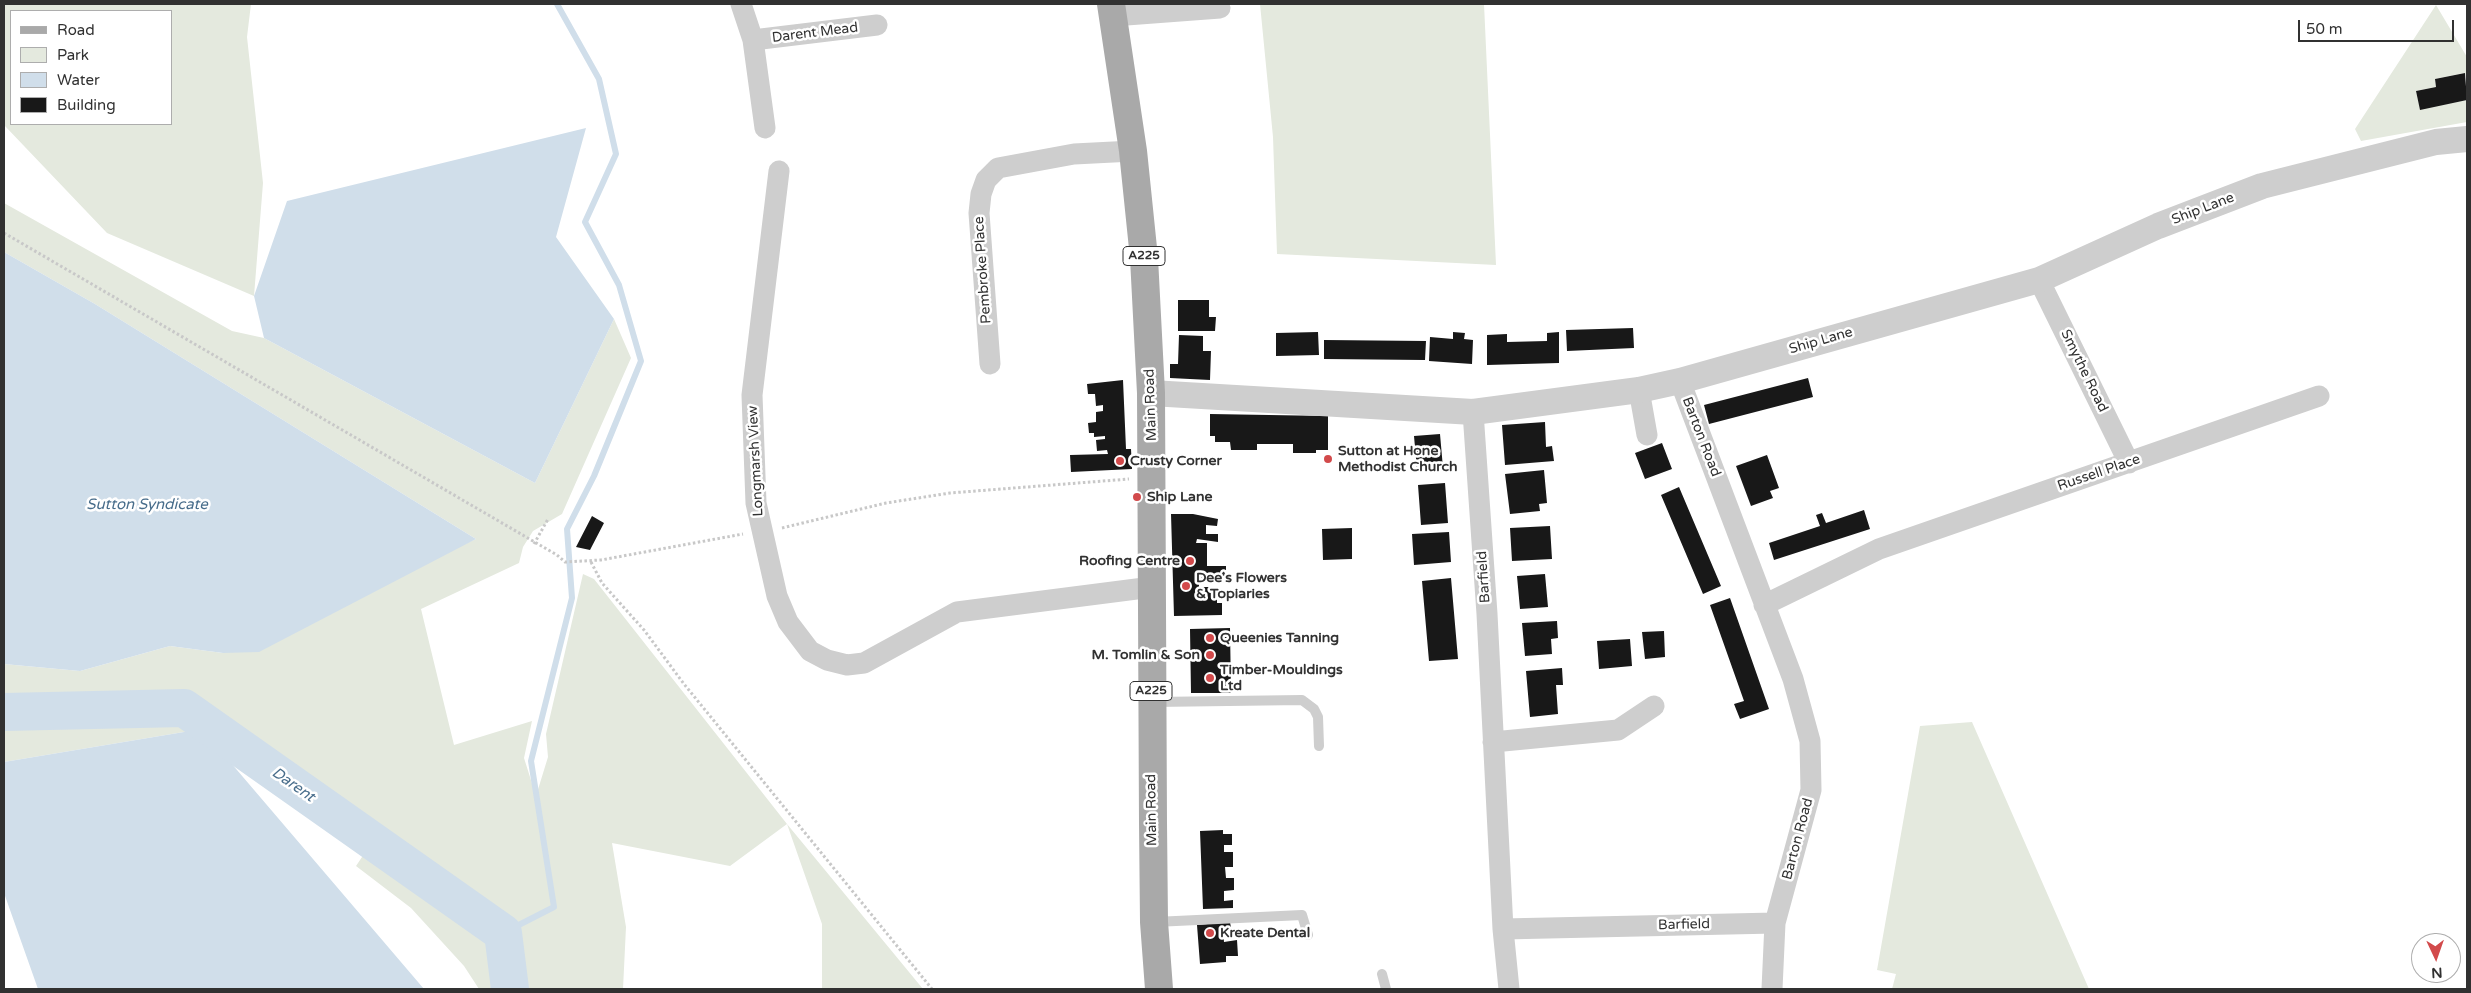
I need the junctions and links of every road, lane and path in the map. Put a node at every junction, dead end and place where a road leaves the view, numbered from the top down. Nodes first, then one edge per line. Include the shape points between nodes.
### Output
1 (741, 4) edge
2 (1220, 8) dead end
3 (1112, 10) edge
4 (877, 25) dead end
5 (753, 40) junction
6 (765, 128) dead end
7 (2467, 140) edge
8 (1133, 151) junction
9 (779, 171) dead end
10 (4, 233) edge
11 (2039, 280) junction
12 (990, 364) dead end
13 (1680, 381) junction
14 (1638, 390) junction
15 (1151, 393) junction
16 (2319, 396) dead end
17 (1473, 412) junction
18 (1646, 435) dead end
19 (2129, 462) junction
20 (1152, 477) junction
21 (548, 519) dead end
22 (761, 531) junction
23 (534, 544) junction
24 (591, 562) junction
25 (1152, 588) junction
26 (1764, 605) junction
27 (1151, 702) junction
28 (1654, 706) dead end
29 (1493, 742) junction
30 (1318, 746) dead end
31 (1154, 922) junction
32 (1775, 923) junction
33 (1503, 929) junction
34 (1308, 934) dead end
35 (1382, 974) dead end
36 (932, 989) edge
37 (1159, 989) edge
38 (1386, 989) edge
39 (1509, 989) edge
40 (1772, 989) edge

1 - 5 street, Darent Mead
2 - 3 street
3 - 8 main road, Main Road / A225
4 - 5 street, Darent Mead
5 - 6 street, Darent Mead
7 - 11 street, Ship Lane via 2436,142 2262,186 2158,226
8 - 12 street, Pembroke Place via 1074,154 998,168 986,180 979,213
8 - 15 main road, Main Road / A225 via 1144,258
9 - 22 street, Longmarsh View via 752,395 756,503
10 - 23 path
11 - 13 street, Ship Lane
11 - 19 street, Smythe Road
13 - 14 street, Ship Lane
13 - 26 street, Barton Road
14 - 17 street, Ship Lane
14 - 18 street
15 - 17 street, Ship Lane
15 - 20 main road, Main Road / A225
16 - 19 street, Russell Place
17 - 29 street, Barfield
19 - 26 street, Russell Place via 1879,549
20 - 22 path via 950,493 886,503
20 - 25 main road, Main Road / A225
21 - 23 path
22 - 24 path
22 - 25 street, Longmarsh View via 777,596 788,622 810,651 847,665 864,663 957,612
23 - 24 path via 565,562
24 - 36 path via 602,583 644,630 684,684
25 - 27 main road, Main Road / A225
26 - 32 street, Barton Road via 1793,679 1810,741 1811,790
27 - 30 lane via 1302,700 1314,708 1318,717
27 - 31 main road, Main Road / A225
28 - 29 street via 1618,730
29 - 33 street, Barfield
31 - 34 lane via 1302,915
31 - 37 main road, Main Road / A225
32 - 33 street, Barfield
32 - 40 street, Barton Road
33 - 39 street, Barfield
35 - 38 lane

